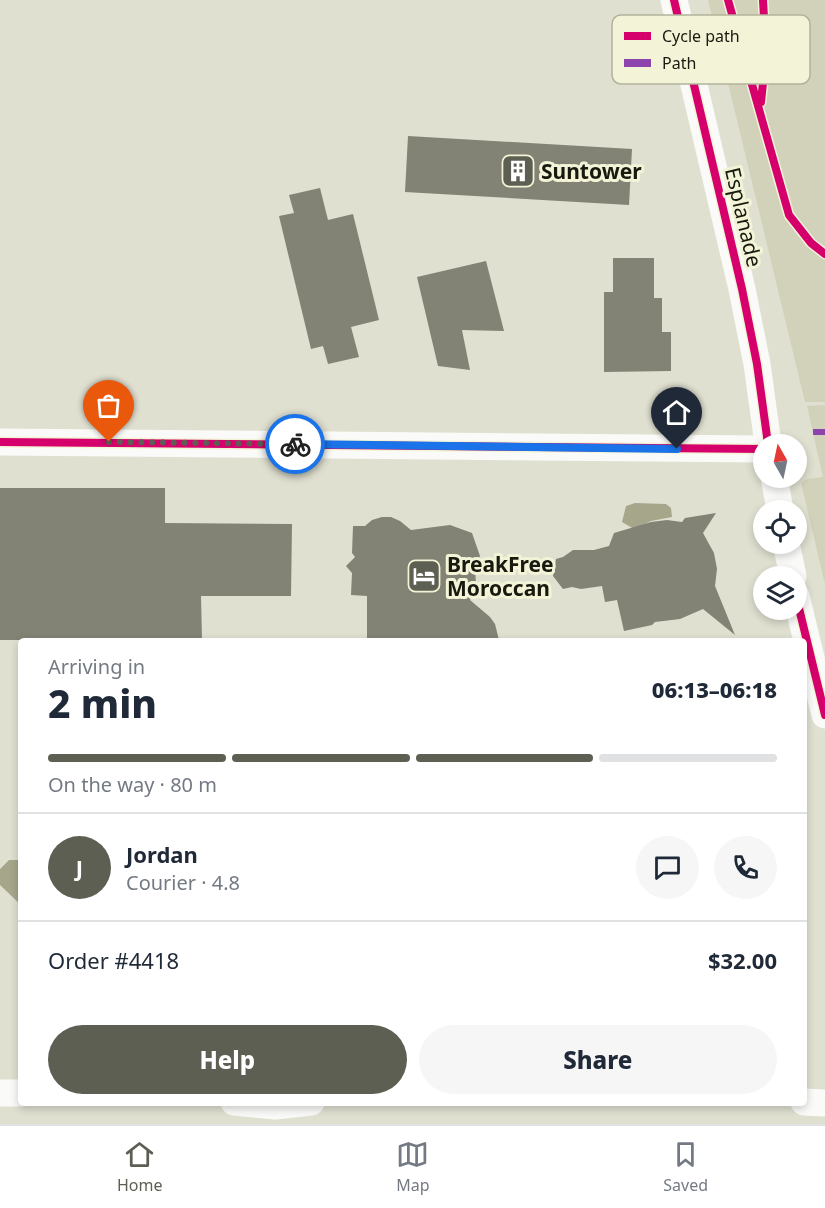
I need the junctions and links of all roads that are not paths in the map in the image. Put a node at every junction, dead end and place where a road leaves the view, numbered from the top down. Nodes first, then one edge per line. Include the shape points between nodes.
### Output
1 (674, 0) edge
2 (678, 15) edge
3 (694, 84) edge
4 (767, 434) edge
5 (0, 441) edge
6 (753, 449) edge
7 (802, 620) edge
8 (806, 638) edge
9 (807, 641) edge
10 (825, 715) edge
11 (0, 1093) edge
12 (18, 1093) edge
13 (807, 1102) edge
14 (825, 1103) edge
15 (247, 1106) edge
16 (301, 1106) edge
17 (277, 1115) edge

1 - 2 street, Esplanade
3 - 4 street, Esplanade via 742,289
5 - 6 street
7 - 8 street
9 - 10 street
11 - 12 street
13 - 14 street
15 - 17 street
16 - 17 street

